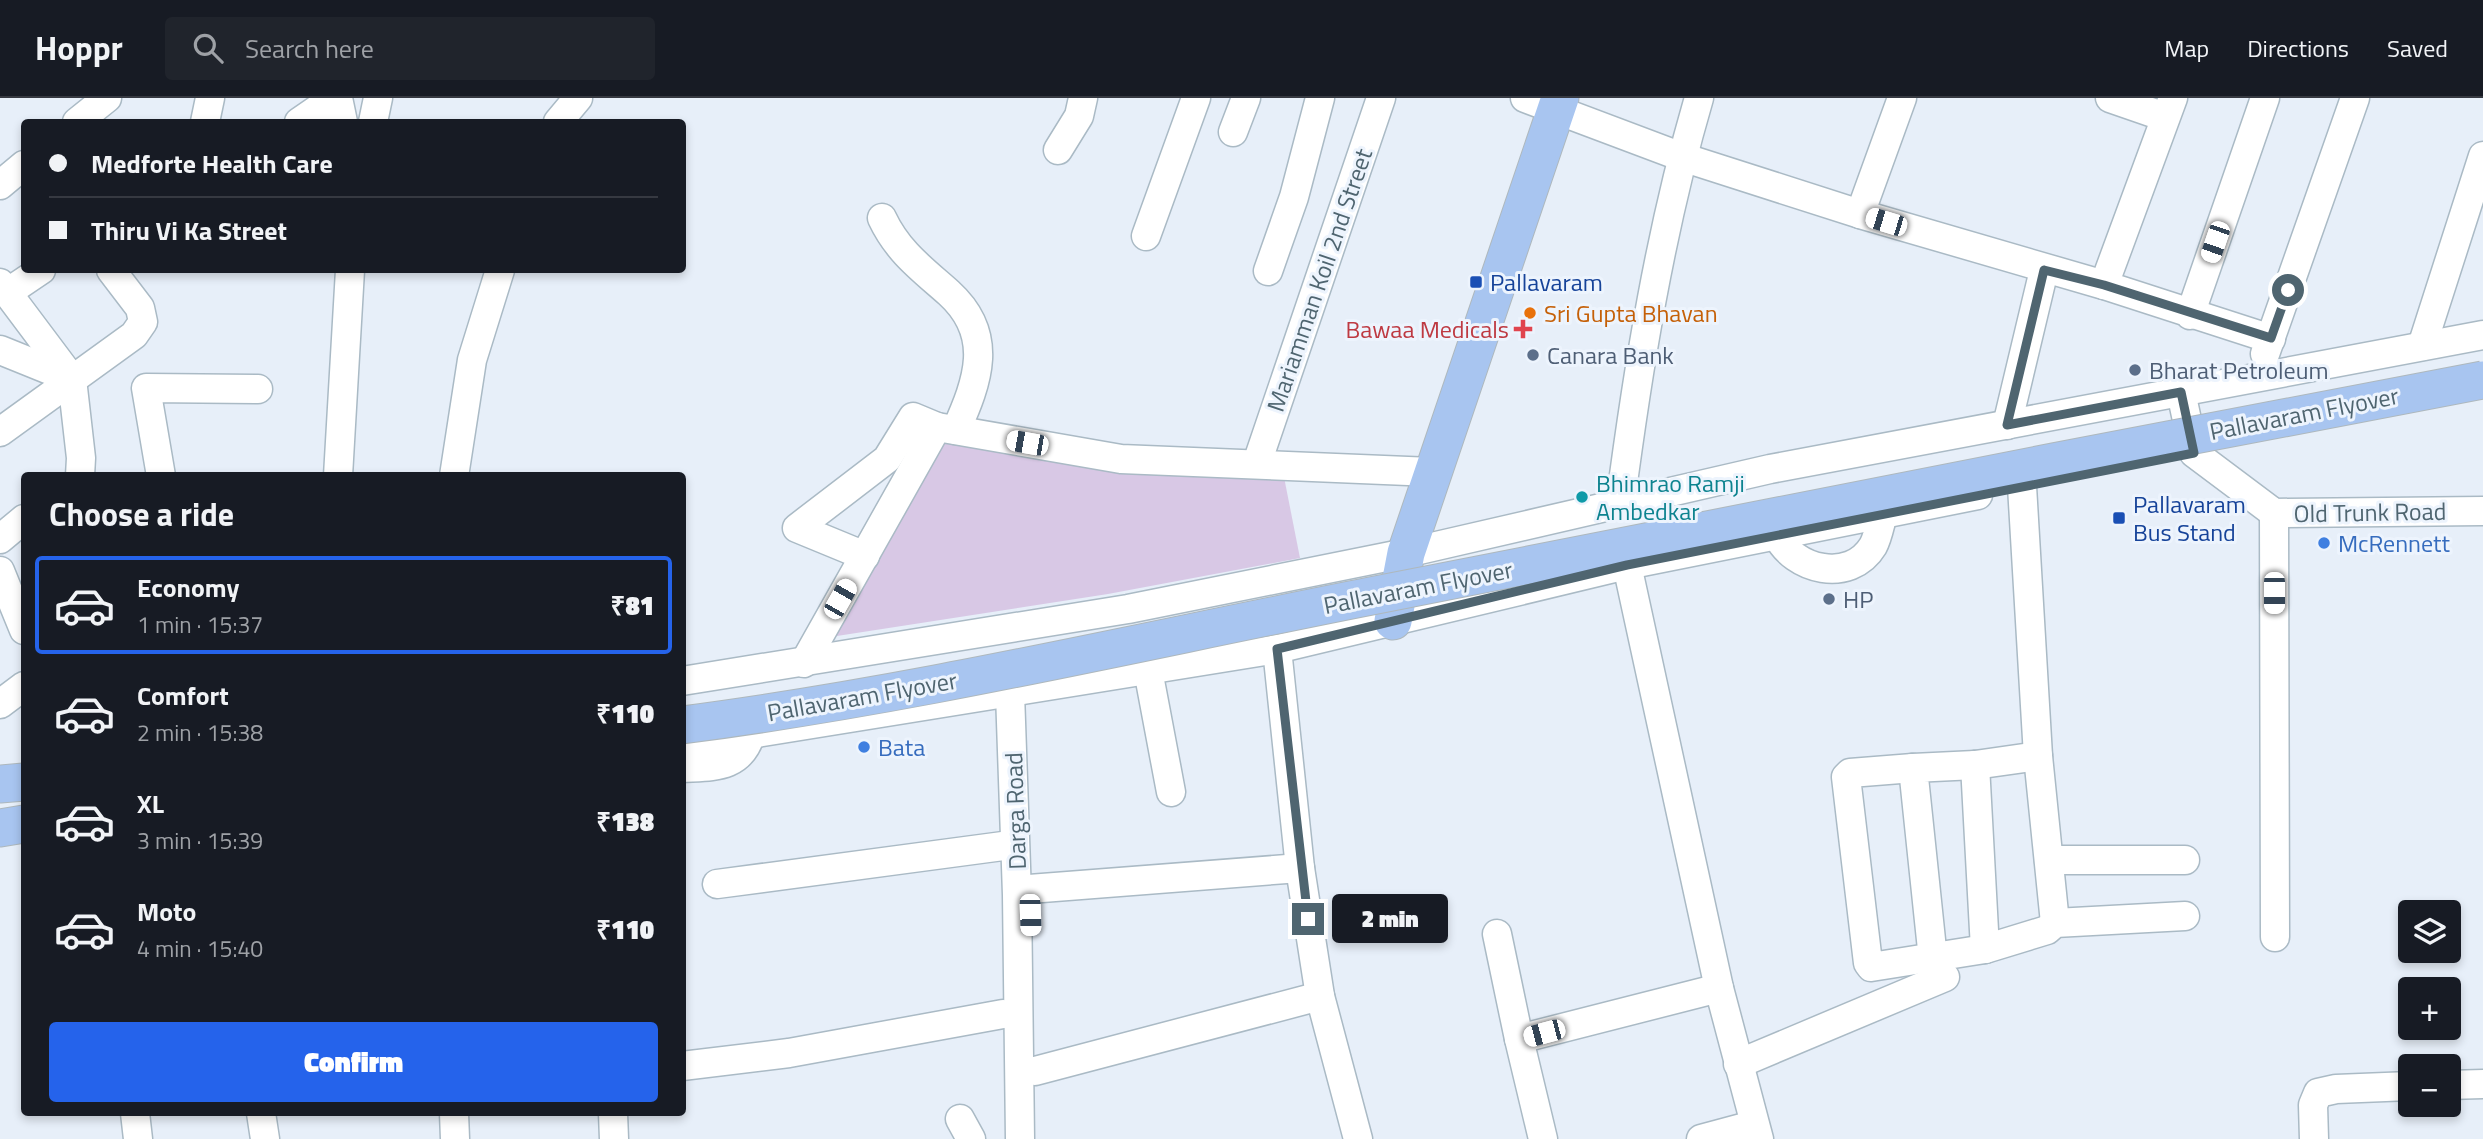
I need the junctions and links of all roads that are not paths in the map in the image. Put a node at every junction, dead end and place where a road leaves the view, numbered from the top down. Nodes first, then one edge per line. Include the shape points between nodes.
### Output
1 (107, 98) edge
2 (211, 98) edge
3 (336, 98) edge
4 (378, 98) edge
5 (578, 98) edge
6 (1083, 98) edge
7 (1196, 98) edge
8 (1246, 98) edge
9 (1321, 98) edge
10 (1381, 98) edge
11 (1699, 98) edge
12 (1902, 98) edge
13 (2110, 98) edge
14 (2265, 98) edge
15 (2355, 98) edge
16 (1547, 102) edge
17 (2169, 107) edge
18 (81, 119) edge
19 (206, 119) edge
20 (304, 119) edge
21 (342, 119) edge
22 (374, 119) edge
23 (560, 119) edge
24 (1233, 132) dead end
25 (1058, 150) dead end
26 (2483, 156) edge
27 (1682, 157) junction
28 (21, 168) edge
29 (0, 185) edge
30 (1860, 214) junction
31 (882, 218) dead end
32 (1146, 236) dead end
33 (2044, 270) junction
34 (1268, 271) dead end
35 (35, 273) edge
36 (113, 273) edge
37 (350, 273) edge
38 (499, 273) edge
39 (2104, 285) junction
40 (4, 288) edge
41 (2190, 315) junction
42 (2483, 335) edge
43 (2271, 338) junction
44 (2422, 346) junction
45 (0, 349) edge
46 (2483, 366) edge
47 (2256, 376) junction
48 (72, 379) junction
49 (2483, 380) edge
50 (258, 389) dead end
51 (2181, 392) junction
52 (2483, 398) edge
53 (2007, 425) junction
54 (946, 429) junction
55 (0, 432) edge
56 (2194, 453) junction
57 (1257, 463) junction
58 (80, 472) edge
59 (159, 472) edge
60 (338, 472) edge
61 (455, 472) edge
62 (1432, 472) junction
63 (2022, 486) junction
64 (1620, 505) junction
65 (2483, 511) edge
66 (2274, 513) junction
67 (1883, 514) junction
68 (21, 522) edge
69 (1777, 535) junction
70 (0, 539) edge
71 (1406, 553) junction
72 (865, 556) junction
73 (1627, 565) junction
74 (0, 571) edge
75 (1393, 621) junction
76 (21, 623) edge
77 (1277, 649) junction
78 (804, 663) junction
79 (1148, 670) junction
80 (686, 680) edge
81 (21, 688) edge
82 (1010, 693) junction
83 (0, 704) edge
84 (686, 709) edge
85 (686, 724) edge
86 (751, 734) junction
87 (686, 744) edge
88 (2038, 756) junction
89 (1975, 765) junction
90 (686, 767) edge
91 (1913, 768) junction
92 (21, 782) edge
93 (0, 784) edge
94 (1171, 792) dead end
95 (21, 824) edge
96 (0, 828) edge
97 (1009, 835) junction
98 (2049, 860) junction
99 (2185, 860) dead end
100 (1300, 868) junction
101 (717, 884) dead end
102 (1029, 889) junction
103 (2185, 916) dead end
104 (2055, 923) junction
105 (1497, 934) dead end
106 (2275, 937) dead end
107 (1985, 949) junction
108 (1939, 968) junction
109 (1719, 988) junction
110 (1320, 996) junction
111 (1003, 1014) junction
112 (1519, 1039) junction
113 (1738, 1064) junction
114 (686, 1066) edge
115 (1035, 1071) junction
116 (2483, 1084) edge
117 (2461, 1085) edge
118 (2398, 1086) edge
119 (135, 1116) edge
120 (261, 1116) edge
121 (454, 1116) edge
122 (613, 1116) edge
123 (1756, 1132) edge
124 (138, 1139) edge
125 (265, 1139) edge
126 (455, 1139) edge
127 (614, 1139) edge
128 (1003, 1139) edge
129 (1020, 1139) edge
130 (1035, 1139) edge
131 (1357, 1139) edge
132 (1543, 1139) edge
133 (1701, 1139) edge
134 (2314, 1139) edge

1 - 18 street
2 - 19 street
3 - 20 street
3 - 21 street
4 - 22 street
5 - 23 street
6 - 25 street via 1079,116
7 - 32 street
8 - 24 street
9 - 34 street
10 - 57 street, Mariamman Koil 2nd Street
11 - 27 street
12 - 30 street
13 - 17 street
14 - 41 street
15 - 43 street
16 - 27 street
16 - 62 main road
17 - 39 street
26 - 44 street
27 - 30 street
27 - 64 street via 1644,334
28 - 29 street
30 - 33 street
31 - 54 street via 906,257 949,293 974,328 980,352 975,379
33 - 39 street
33 - 53 street
35 - 40 street
36 - 48 street via 140,308 143,322 134,335
37 - 60 street
38 - 61 street via 472,360
39 - 41 street
40 - 48 street
41 - 43 street
42 - 44 street
43 - 47 street
44 - 47 street
45 - 48 street
46 - 84 main road, Pallavaram Flyover via 1392,576 1104,639
47 - 51 street
48 - 55 street
48 - 58 street
49 - 85 main road, Pallavaram Flyover, bridge via 1041,662 771,713
50 - 59 street via 146,388
51 - 53 street
51 - 56 street
52 - 56 street
53 - 64 street via 1770,469
54 - 57 street via 1121,459
54 - 72 street
54 - 72 street via 913,417 887,459 797,528
56 - 63 street
56 - 66 street, Old Trunk Road
57 - 62 street
62 - 71 main road
63 - 67 street
63 - 88 street
64 - 71 street
65 - 66 street, Old Trunk Road
66 - 106 street
67 - 69 street
67 - 69 street via 1873,546 1843,567 1816,568 1800,562
68 - 70 street
69 - 73 street
71 - 75 main road
71 - 78 street via 1128,609
72 - 78 street
73 - 75 street
73 - 109 street
74 - 76 street
75 - 77 street
77 - 79 street
77 - 100 street
78 - 80 street
79 - 82 street
79 - 94 street
81 - 83 street
82 - 86 street
82 - 97 street, Darga Road
86 - 87 street
86 - 90 street via 737,759
88 - 89 street
88 - 98 street
89 - 91 street
89 - 107 street
91 - 108 street
91 - 108 street via 1850,773 1846,783 1868,963 1871,967
92 - 93 main road
95 - 96 main road
97 - 101 street
97 - 102 street via 1030,853
97 - 111 street
97 - 129 street, Darga Road
98 - 99 street
98 - 104 street
100 - 102 street
100 - 110 street
102 - 115 street
103 - 104 street
104 - 107 street via 2047,930
105 - 112 street
107 - 108 street
108 - 113 street
109 - 112 street
109 - 113 street
110 - 115 street
110 - 131 street
111 - 114 street via 789,1053
111 - 128 street
112 - 132 street
113 - 123 street
115 - 130 street
116 - 117 street
118 - 134 street via 2318,1093 2313,1105
119 - 124 street
120 - 125 street
121 - 126 street
122 - 127 street
123 - 133 street

